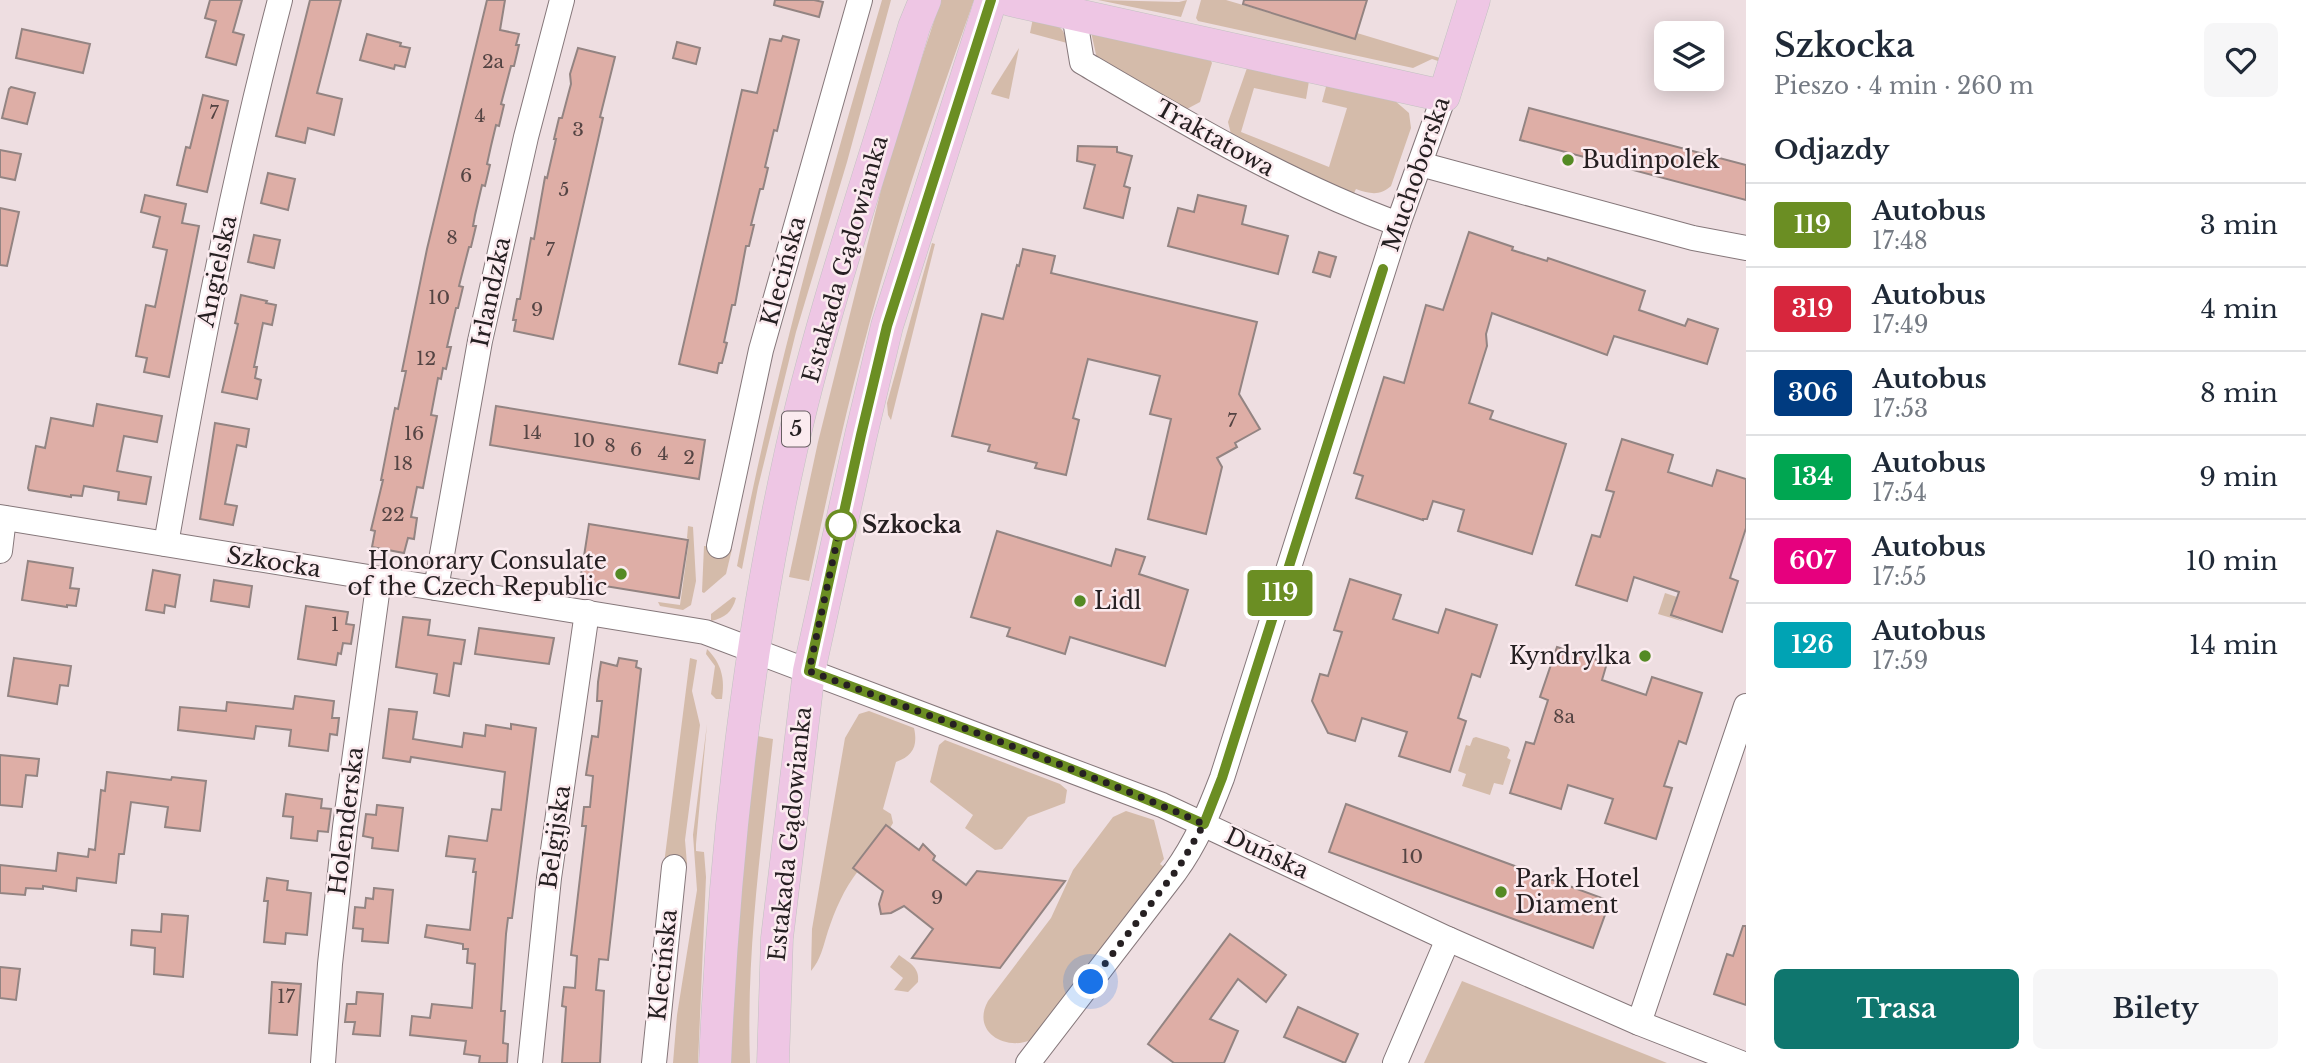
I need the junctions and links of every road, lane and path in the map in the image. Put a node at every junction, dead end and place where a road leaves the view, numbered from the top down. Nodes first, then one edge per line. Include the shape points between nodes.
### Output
1 (280, 0) edge
2 (562, 0) edge
3 (860, 0) edge
4 (991, 0) edge
5 (1010, 0) edge
6 (1474, 0) edge
7 (919, 9) edge
8 (1074, 14) junction
9 (1444, 96) junction
10 (1420, 164) junction
11 (1398, 224) junction
12 (1746, 248) edge
13 (2, 518) edge
14 (166, 544) junction
15 (719, 545) dead end
16 (0, 551) edge
17 (379, 579) junction
18 (436, 588) junction
19 (587, 612) junction
20 (753, 651) junction
21 (809, 671) junction
22 (1746, 706) edge
23 (1204, 824) junction
24 (674, 867) dead end
25 (1448, 939) junction
26 (1639, 1023) junction
27 (323, 1063) edge
28 (530, 1063) edge
29 (654, 1063) edge
30 (715, 1063) edge
31 (773, 1063) edge
32 (1028, 1063) edge
33 (1395, 1063) edge
34 (1741, 1063) edge

1 - 14 street, Angielska via 230,208
2 - 18 street, Irlandzka via 480,341
3 - 15 street, Klecińska via 761,350
4 - 21 main road, Estakada Gądowianka via 887,326
5 - 8 main road
6 - 9 main road, Muchoborska
7 - 20 main road, Estakada Gądowianka / 5 via 822,328 791,450
8 - 9 main road
8 - 11 street, Traktatowa via 1082,62 1206,135 1290,178
9 - 10 street, Muchoborska
10 - 11 street, Muchoborska
10 - 12 street via 1693,238
11 - 23 street, Muchoborska
13 - 14 street, Szkocka
13 - 16 street
14 - 17 street, Szkocka
17 - 18 street, Szkocka
17 - 27 street, Holenderska via 345,827
18 - 19 street, Szkocka
19 - 20 street, Szkocka via 701,631
19 - 28 street, Belgijska via 549,878
20 - 21 street, Duńska
20 - 30 main road, Estakada Gądowianka / 5 via 730,837
21 - 23 street, Duńska
21 - 31 main road, Estakada Gądowianka via 776,938
22 - 26 street
23 - 25 street, Duńska
23 - 32 street, Muchoborska via 1175,873
24 - 29 street, Klecińska
25 - 26 street, Duńska
25 - 33 street
26 - 34 street, Duńska

